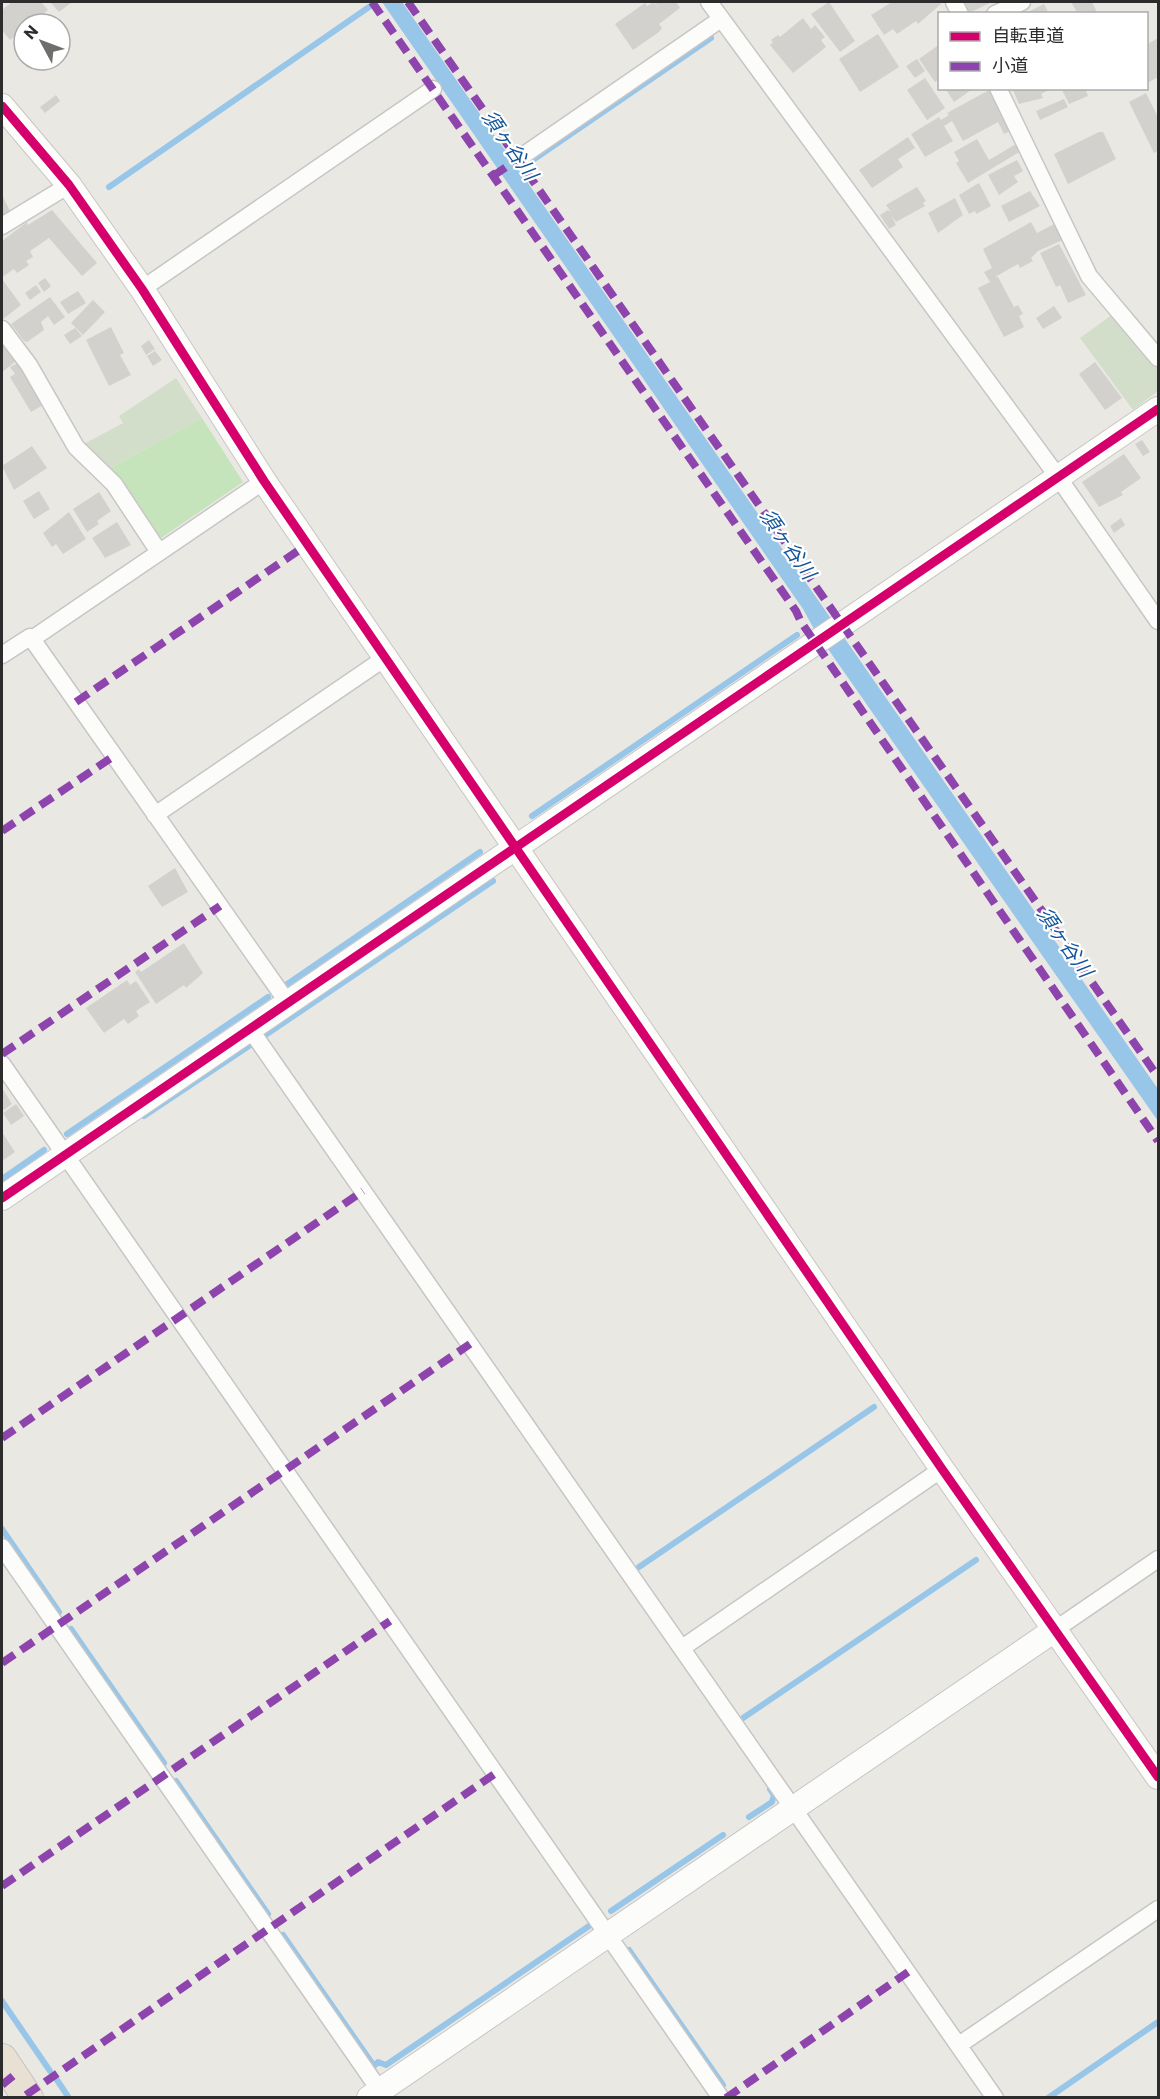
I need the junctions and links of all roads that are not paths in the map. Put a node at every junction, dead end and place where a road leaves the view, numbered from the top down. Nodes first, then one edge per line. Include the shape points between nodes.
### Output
1 (709, 2) edge
2 (1022, 2) edge
3 (1000, 12) edge
4 (722, 19) junction
5 (433, 89) dead end
6 (999, 90) edge
7 (2, 106) edge
8 (518, 159) dead end
9 (69, 185) junction
10 (2, 226) edge
11 (142, 289) junction
12 (2, 329) edge
13 (1158, 358) edge
14 (1158, 409) edge
15 (1058, 477) junction
16 (264, 481) junction
17 (159, 552) junction
18 (1158, 621) edge
19 (32, 639) junction
20 (2, 655) edge
21 (386, 658) junction
22 (155, 815) junction
23 (515, 848) junction
24 (288, 1003) junction
25 (250, 1029) junction
26 (2, 1064) edge
27 (65, 1155) junction
28 (2, 1198) edge
29 (942, 1469) junction
30 (2, 1547) edge
31 (1158, 1559) edge
32 (1056, 1629) junction
33 (682, 1648) junction
34 (1158, 1777) edge
35 (794, 1808) junction
36 (1158, 1909) edge
37 (608, 1934) junction
38 (959, 2045) junction
39 (2, 2059) edge
40 (378, 2095) edge
41 (28, 2097) edge
42 (721, 2097) edge
43 (995, 2097) edge

1 - 4 street
2 - 3 street
4 - 8 street
4 - 15 street
5 - 11 street
6 - 13 street via 1089,276
7 - 9 street
9 - 10 street
9 - 11 street
11 - 16 street
12 - 17 street via 29,365 76,447 114,484
14 - 15 street
15 - 18 street
15 - 23 street
16 - 17 street
16 - 21 street
17 - 19 street
19 - 20 street via 30,636
19 - 22 street
21 - 22 street
21 - 23 street
22 - 24 street
23 - 24 street
23 - 29 street
24 - 25 street
25 - 27 street
25 - 33 street
26 - 27 street
27 - 28 street
27 - 37 street
29 - 32 street
29 - 33 street
30 - 40 street
31 - 32 street
32 - 34 street
32 - 35 street
33 - 35 street
35 - 37 street
35 - 38 street
36 - 38 street
37 - 40 street
37 - 42 street
38 - 43 street
39 - 41 highway

